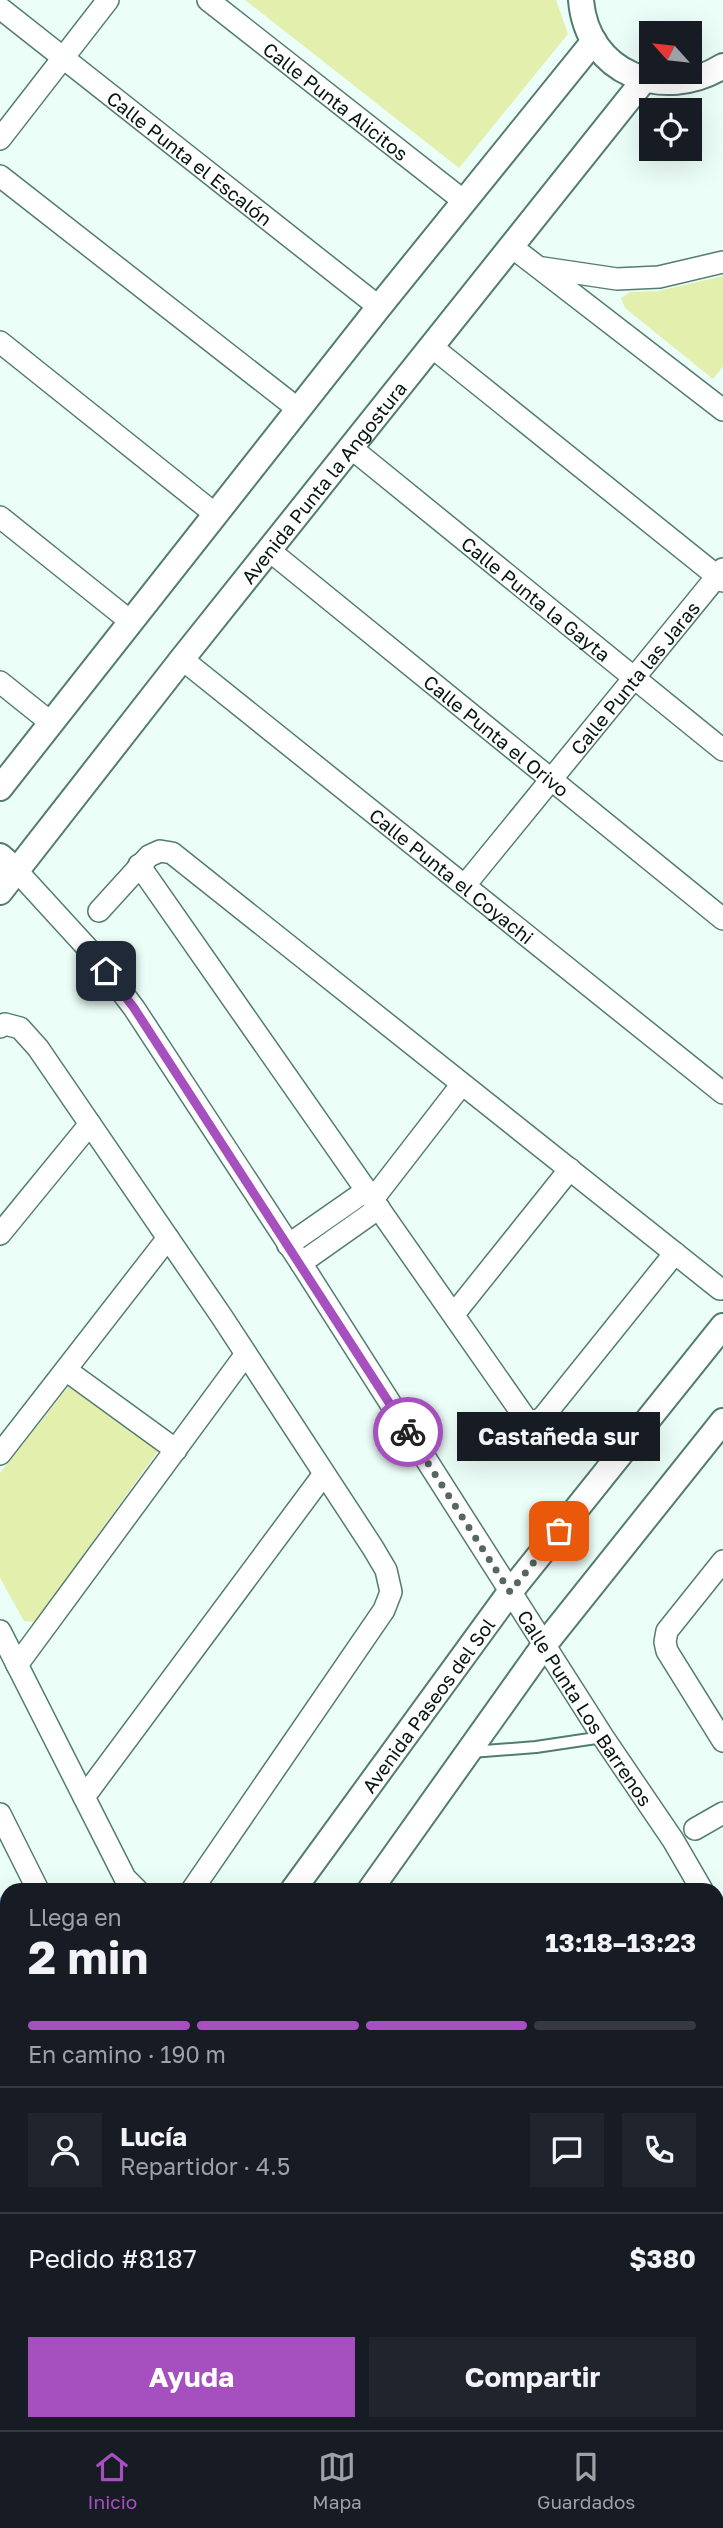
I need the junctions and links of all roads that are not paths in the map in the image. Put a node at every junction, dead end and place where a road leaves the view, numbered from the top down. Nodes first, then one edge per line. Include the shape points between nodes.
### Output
1 (108, 0) edge
2 (208, 0) edge
3 (581, 0) edge
4 (0, 8) edge
5 (594, 41) junction
6 (62, 58) junction
7 (723, 66) edge
8 (702, 77) edge
9 (639, 78) edge
10 (641, 84) edge
11 (0, 139) edge
12 (0, 176) edge
13 (464, 202) junction
14 (512, 247) junction
15 (723, 262) edge
16 (541, 268) junction
17 (379, 307) junction
18 (0, 342) edge
19 (432, 347) junction
20 (298, 410) junction
21 (723, 410) edge
22 (350, 447) junction
23 (215, 514) junction
24 (0, 517) edge
25 (270, 551) junction
26 (721, 576) edge
27 (131, 621) junction
28 (182, 659) junction
29 (635, 679) junction
30 (0, 682) edge
31 (50, 722) junction
32 (723, 750) edge
33 (552, 780) junction
34 (0, 788) edge
35 (8, 863) edge
36 (139, 864) junction
37 (466, 886) junction
38 (0, 892) edge
39 (99, 911) dead end
40 (723, 919) edge
41 (0, 1027) edge
42 (463, 1084) junction
43 (723, 1093) edge
44 (90, 1124) junction
45 (569, 1169) junction
46 (373, 1199) junction
47 (0, 1234) edge
48 (168, 1238) junction
49 (288, 1245) junction
50 (675, 1253) junction
51 (301, 1263) junction
52 (720, 1289) dead end
53 (454, 1314) junction
54 (723, 1326) edge
55 (246, 1354) junction
56 (66, 1370) junction
57 (723, 1421) edge
58 (176, 1450) junction
59 (0, 1454) edge
60 (324, 1474) junction
61 (720, 1572) edge
62 (510, 1592) junction
63 (0, 1631) edge
64 (545, 1644) junction
65 (17, 1665) junction
66 (603, 1737) junction
67 (723, 1741) edge
68 (467, 1753) junction
69 (84, 1797) junction
70 (723, 1813) edge
71 (0, 1814) edge
72 (695, 1829) dead end
73 (34, 1883) edge
74 (130, 1883) edge
75 (197, 1883) edge
76 (298, 1883) edge
77 (375, 1883) edge
78 (698, 1883) edge

1 - 6 street
2 - 13 street, Calle Punta Alicitos
3 - 5 street
4 - 6 street, Calle Punta el Escalón
5 - 9 street via 621,69
5 - 13 street
6 - 11 street
6 - 17 street, Calle Punta el Escalón
7 - 8 street
10 - 14 street, Avenida Punta la Angostura
12 - 20 street
13 - 17 street
14 - 16 street
14 - 19 street, Avenida Punta la Angostura
15 - 16 street via 659,277 617,279
16 - 21 street
17 - 20 street
18 - 23 street
19 - 22 street, Avenida Punta la Angostura
19 - 26 street
20 - 23 street
22 - 25 street, Avenida Punta la Angostura
22 - 29 street, Calle Punta la Gayta
23 - 27 street
24 - 27 street
25 - 28 street, Avenida Punta la Angostura
25 - 33 street, Calle Punta el Orivo
26 - 29 street, Calle Punta las Jaras
27 - 31 street
28 - 35 street, Avenida Punta la Angostura
28 - 37 street, Calle Punta el Coyachi
29 - 32 street, Calle Punta la Gayta
29 - 33 street, Calle Punta las Jaras
30 - 31 street
31 - 34 street
33 - 37 street, Calle Punta las Jaras
33 - 40 street, Calle Punta el Orivo
35 - 38 street, Avenida Punta la Angostura
35 - 49 street, Calle Punta Los Barrenos via 92,953 134,1008
36 - 39 street
36 - 42 street via 160,852 173,853
36 - 46 street
37 - 43 street, Calle Punta el Coyachi
41 - 44 street via 20,1028
42 - 45 street
42 - 46 street
44 - 47 street
44 - 48 street
45 - 50 street
45 - 53 street
46 - 49 street
46 - 51 street
46 - 53 street
48 - 55 street
48 - 56 street
49 - 51 street, Calle Punta Los Barrenos
50 - 52 street
50 - 53 street via 537,1422 526,1419
51 - 62 street, Calle Punta Los Barrenos
54 - 62 street, Avenida Paseos del Sol
55 - 58 street
55 - 60 street
56 - 58 street
56 - 59 street
57 - 64 street
58 - 65 street
60 - 69 street
60 - 75 street via 386,1570 391,1592 384,1610
61 - 67 street via 667,1631 665,1642
62 - 64 street, Calle Punta Los Barrenos
62 - 76 street, Avenida Paseos del Sol
63 - 65 street
64 - 66 street, Calle Punta Los Barrenos
64 - 68 street
65 - 69 street
66 - 68 lane
66 - 78 street, Calle Punta Los Barrenos
68 - 77 street
69 - 74 street
70 - 72 street
71 - 73 street

